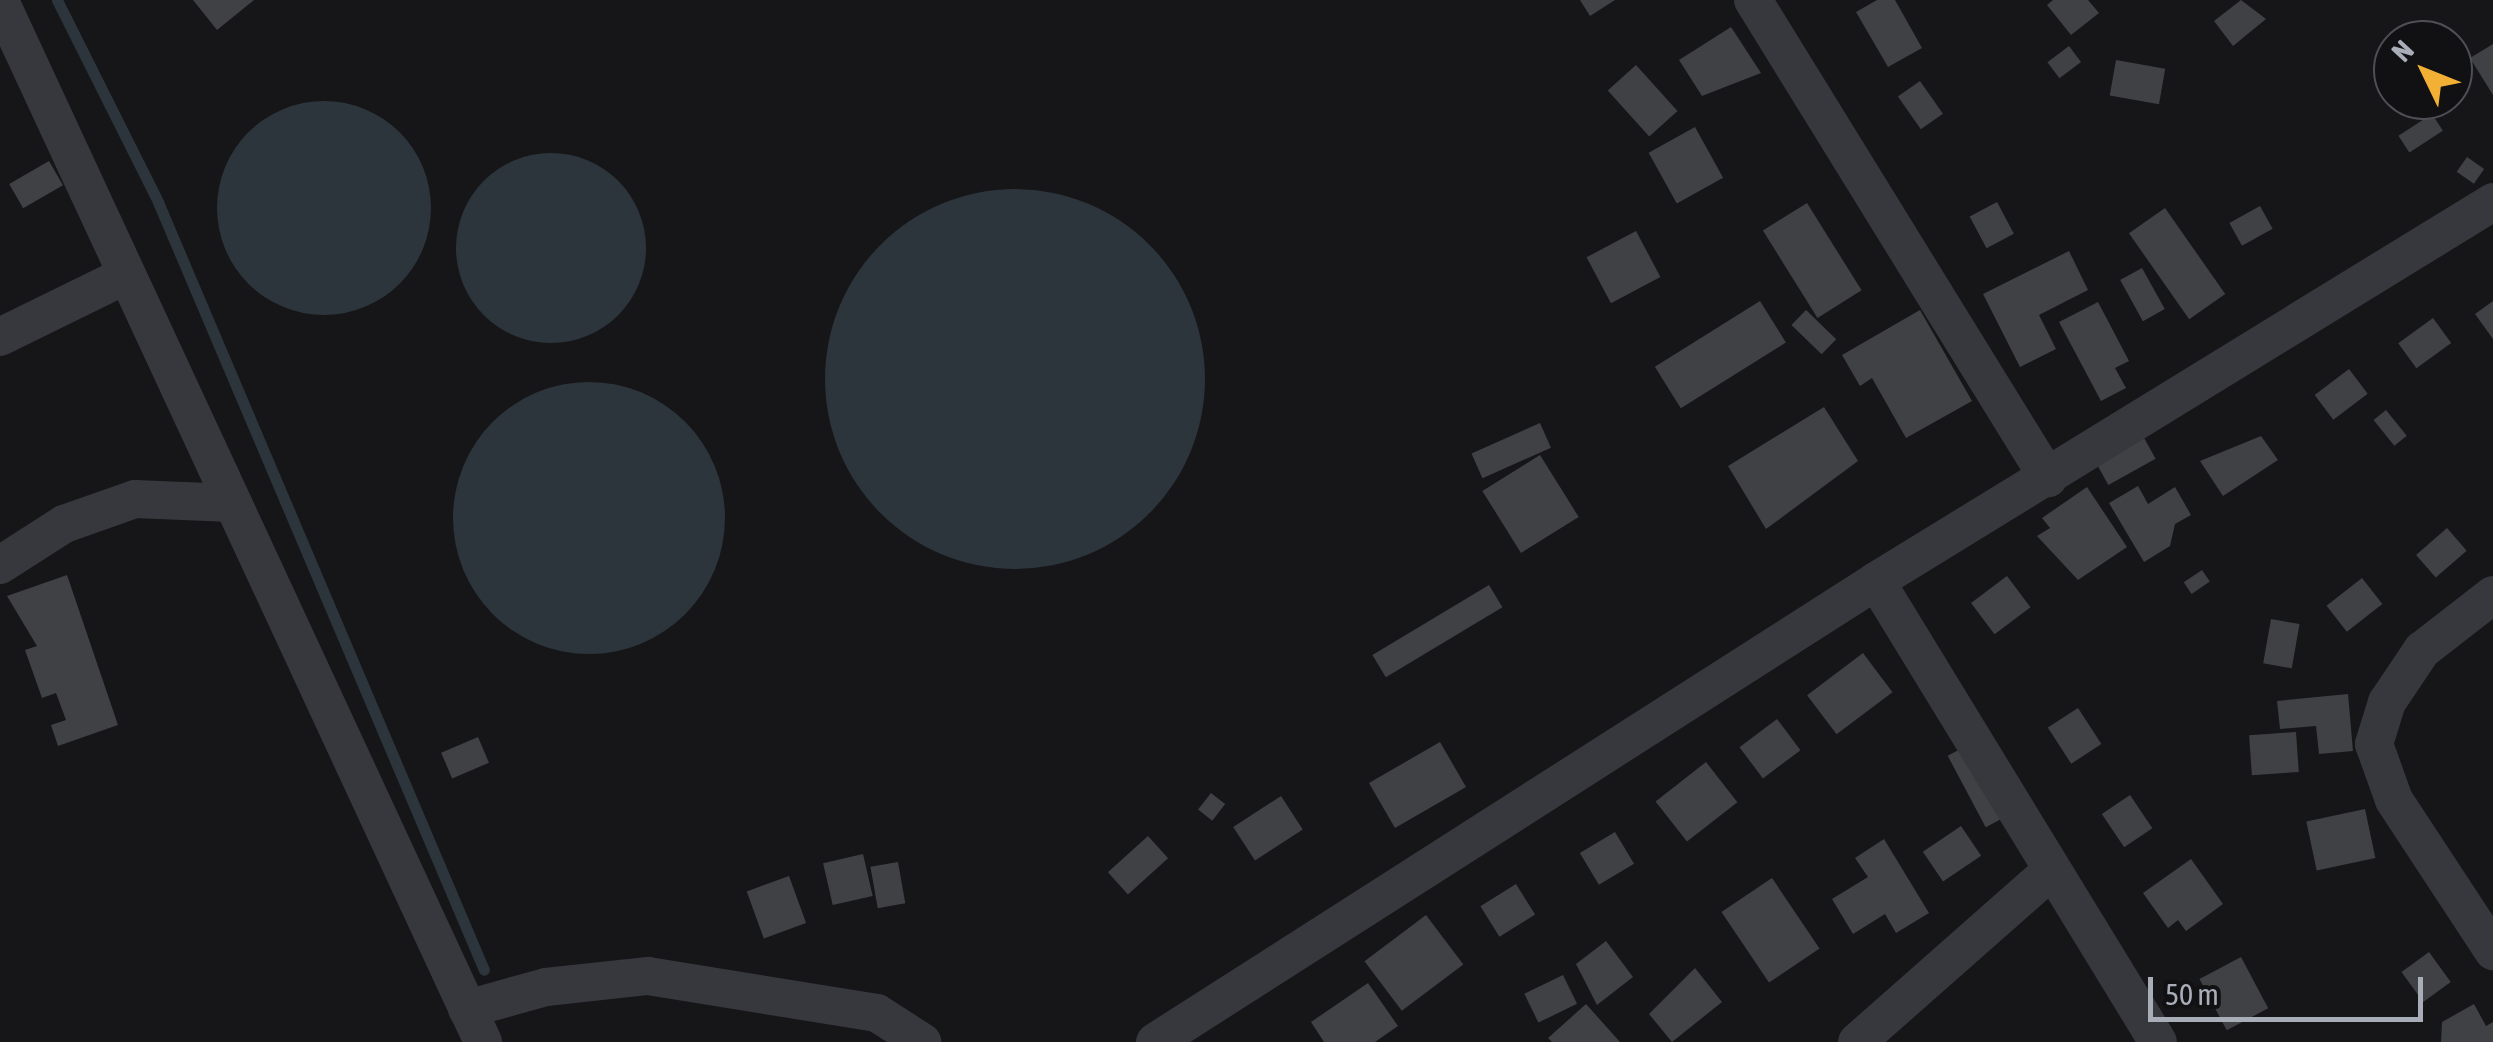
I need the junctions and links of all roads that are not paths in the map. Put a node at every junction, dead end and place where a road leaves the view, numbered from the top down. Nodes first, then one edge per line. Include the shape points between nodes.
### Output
1 (1753, 0) edge
2 (0, 1) edge
3 (9, 44) edge
4 (2493, 202) edge
5 (126, 275) junction
6 (0, 337) edge
7 (2048, 478) junction
8 (232, 503) junction
9 (0, 565) edge
10 (1876, 581) junction
11 (2493, 595) edge
12 (2052, 870) junction
13 (2493, 951) edge
14 (475, 1026) edge
15 (922, 1042) edge
16 (1155, 1042) edge
17 (1857, 1042) edge
18 (2158, 1042) edge

1 - 7 street
2 - 3 street
3 - 5 street
4 - 7 street
5 - 6 street
5 - 8 street
7 - 10 street
8 - 9 street via 135,499 64,524
8 - 14 street
10 - 12 street
10 - 16 street
11 - 13 street via 2422,650 2387,702 2374,744 2394,800
12 - 17 street
12 - 18 street
14 - 15 street via 546,988 648,976 876,1013

